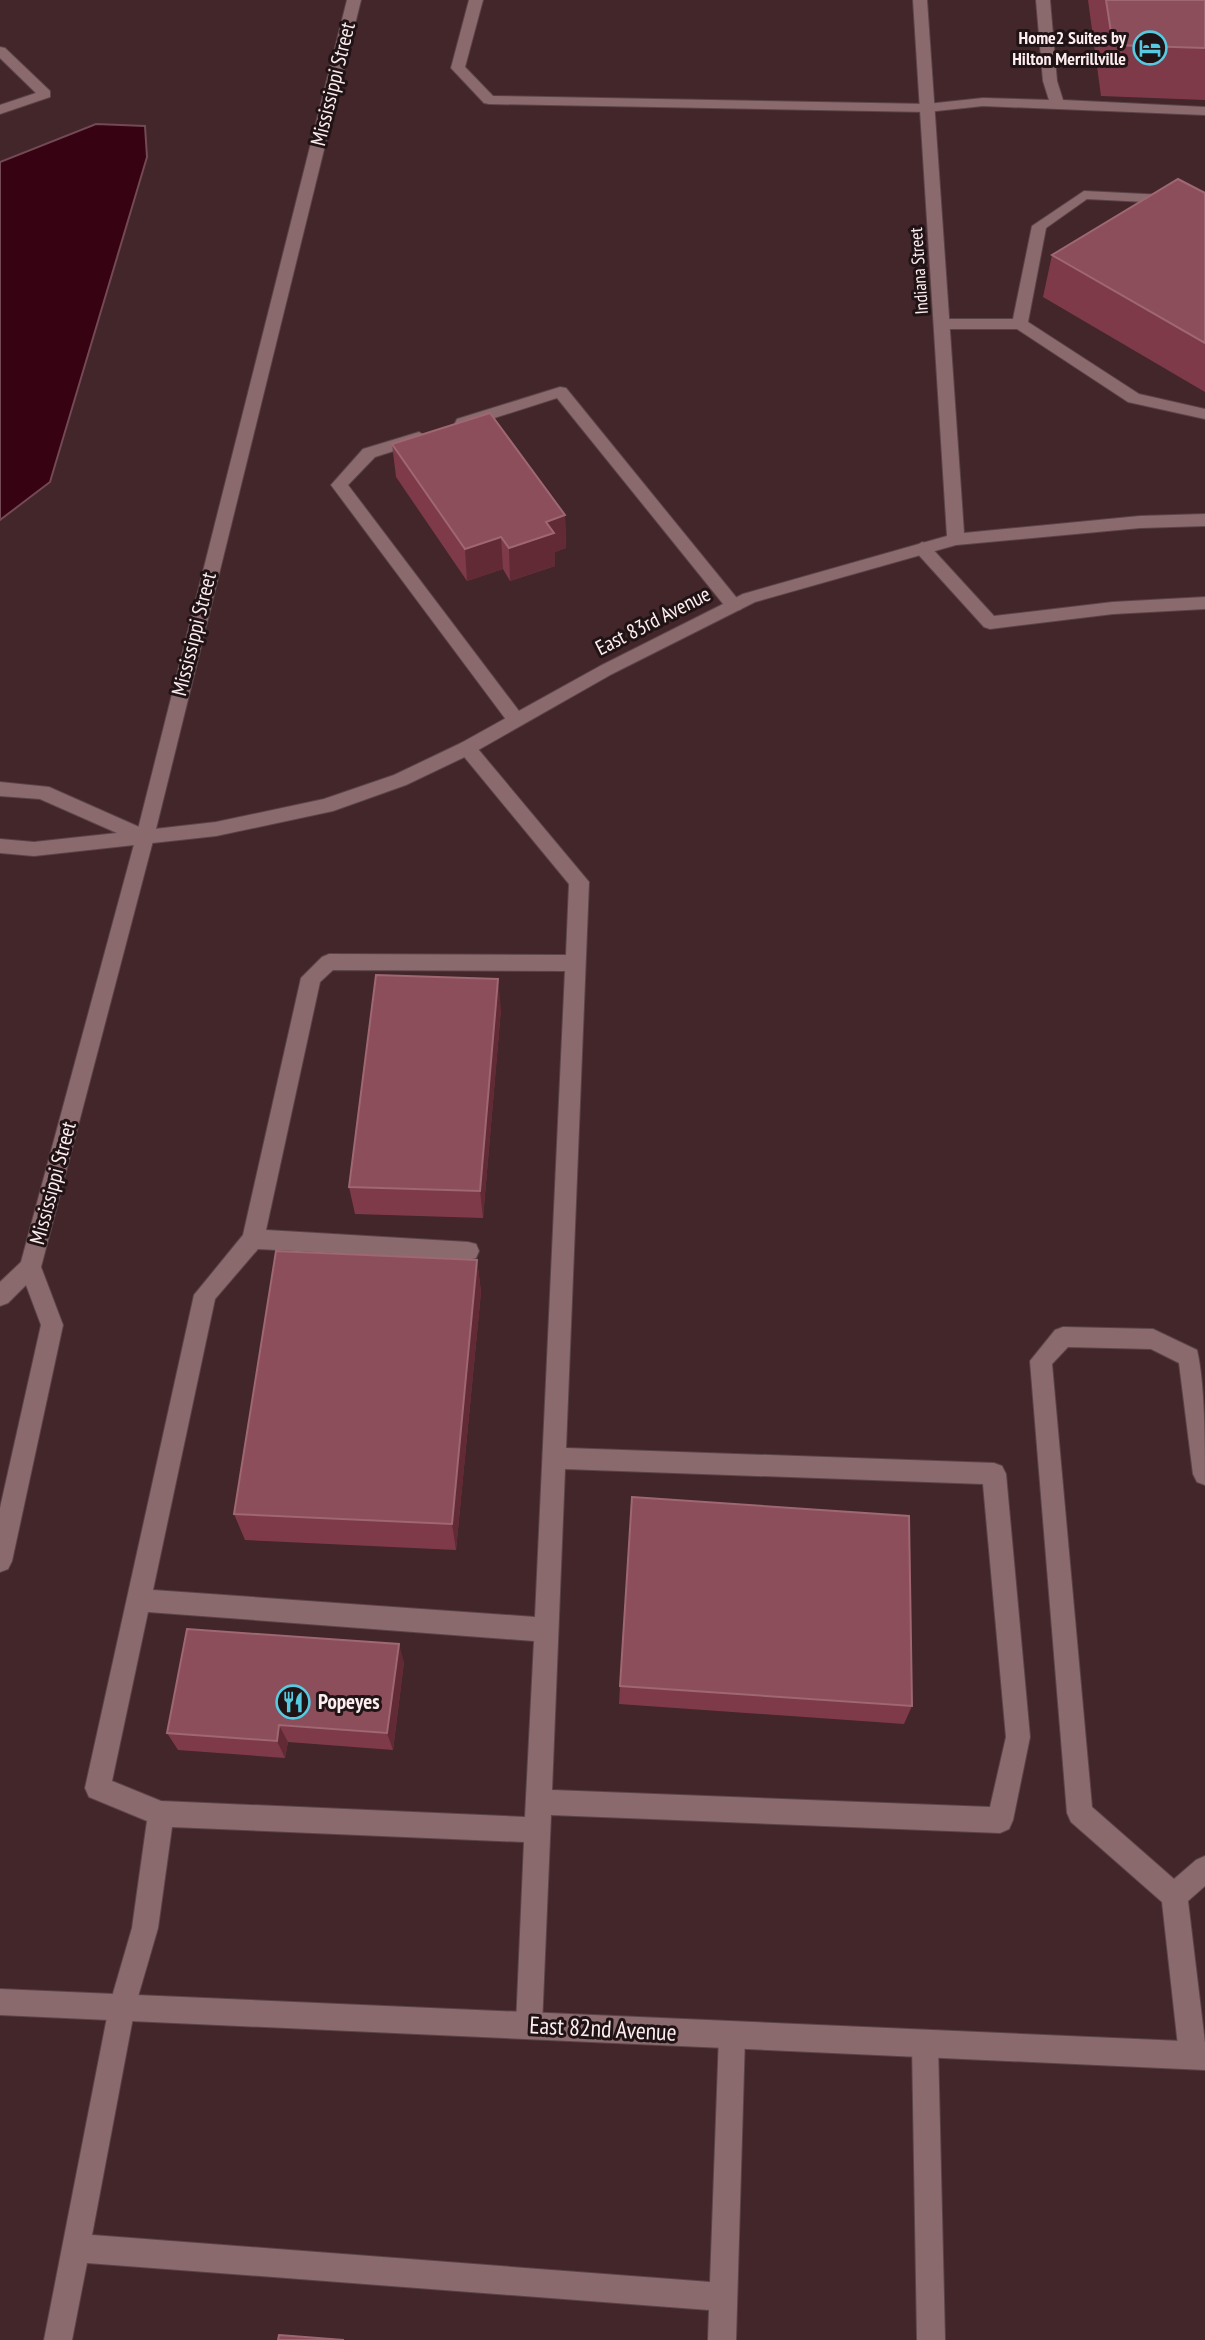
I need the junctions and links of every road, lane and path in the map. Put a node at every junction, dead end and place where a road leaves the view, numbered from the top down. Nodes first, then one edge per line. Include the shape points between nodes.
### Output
1 (354, 0) edge
2 (476, 0) edge
3 (920, 0) edge
4 (1043, 0) edge
5 (0, 51) edge
6 (1057, 104) junction
7 (927, 108) junction
8 (0, 110) edge
9 (1205, 111) edge
10 (1205, 201) edge
11 (942, 324) junction
12 (1020, 324) junction
13 (1205, 414) edge
14 (1205, 520) edge
15 (956, 539) junction
16 (922, 548) junction
17 (1205, 603) edge
18 (734, 606) junction
19 (516, 720) junction
20 (467, 748) junction
21 (0, 789) edge
22 (145, 837) junction
23 (0, 846) edge
24 (575, 963) junction
25 (253, 1239) junction
26 (468, 1251) dead end
27 (30, 1266) junction
28 (0, 1296) edge
29 (554, 1458) junction
30 (1205, 1474) edge
31 (0, 1561) edge
32 (136, 1600) junction
33 (546, 1630) junction
34 (541, 1802) junction
35 (161, 1814) junction
36 (539, 1830) junction
37 (1205, 1869) edge
38 (1174, 1896) junction
39 (0, 2002) edge
40 (122, 2007) junction
41 (529, 2025) junction
42 (732, 2035) junction
43 (925, 2044) junction
44 (1199, 2055) edge
45 (75, 2248) junction
46 (723, 2297) junction
47 (58, 2340) edge
48 (722, 2340) edge
49 (931, 2340) edge

1 - 22 street, Mississippi Street
2 - 7 street via 458,68 489,100
3 - 7 street, Indiana Street
4 - 6 street via 1050,81
5 - 8 street via 45,94
6 - 7 street via 983,102
6 - 9 street
7 - 11 street, Indiana Street
10 - 12 street via 1084,195 1039,226
11 - 12 street
11 - 15 street, Indiana Street
12 - 13 street via 1134,398
14 - 15 street, East 83rd Avenue
15 - 16 street, East 83rd Avenue
16 - 17 street via 990,623 1113,608
16 - 18 street, East 83rd Avenue
18 - 19 street, East 83rd Avenue
18 - 19 street via 560,392 369,453 340,485
19 - 20 street, East 83rd Avenue
20 - 22 street, East 83rd Avenue via 400,780 326,806 266,820
20 - 24 street via 579,881
21 - 22 street via 42,792
22 - 23 street, East 83rd Avenue via 34,849
22 - 27 street, Mississippi Street
24 - 25 street via 329,962 311,978
24 - 29 street
25 - 26 street
25 - 32 street via 205,1295
27 - 28 street, Mississippi Street
27 - 31 street, Mississippi Street via 52,1325
29 - 33 street
29 - 34 street via 994,1474 1018,1737 1000,1820
30 - 38 street via 1189,1357 1153,1339 1063,1337 1041,1361 1080,1813
32 - 33 street
32 - 35 street via 98,1788
33 - 34 street
34 - 36 street
35 - 36 street
35 - 40 street via 145,1928
36 - 41 street
37 - 38 street
38 - 44 street
39 - 40 street, East 82nd Avenue
40 - 41 street, East 82nd Avenue
40 - 45 street
41 - 42 street, East 82nd Avenue
42 - 43 street, East 82nd Avenue
42 - 46 street
43 - 44 street, East 82nd Avenue
43 - 49 street
45 - 46 street
45 - 47 street
46 - 48 street

